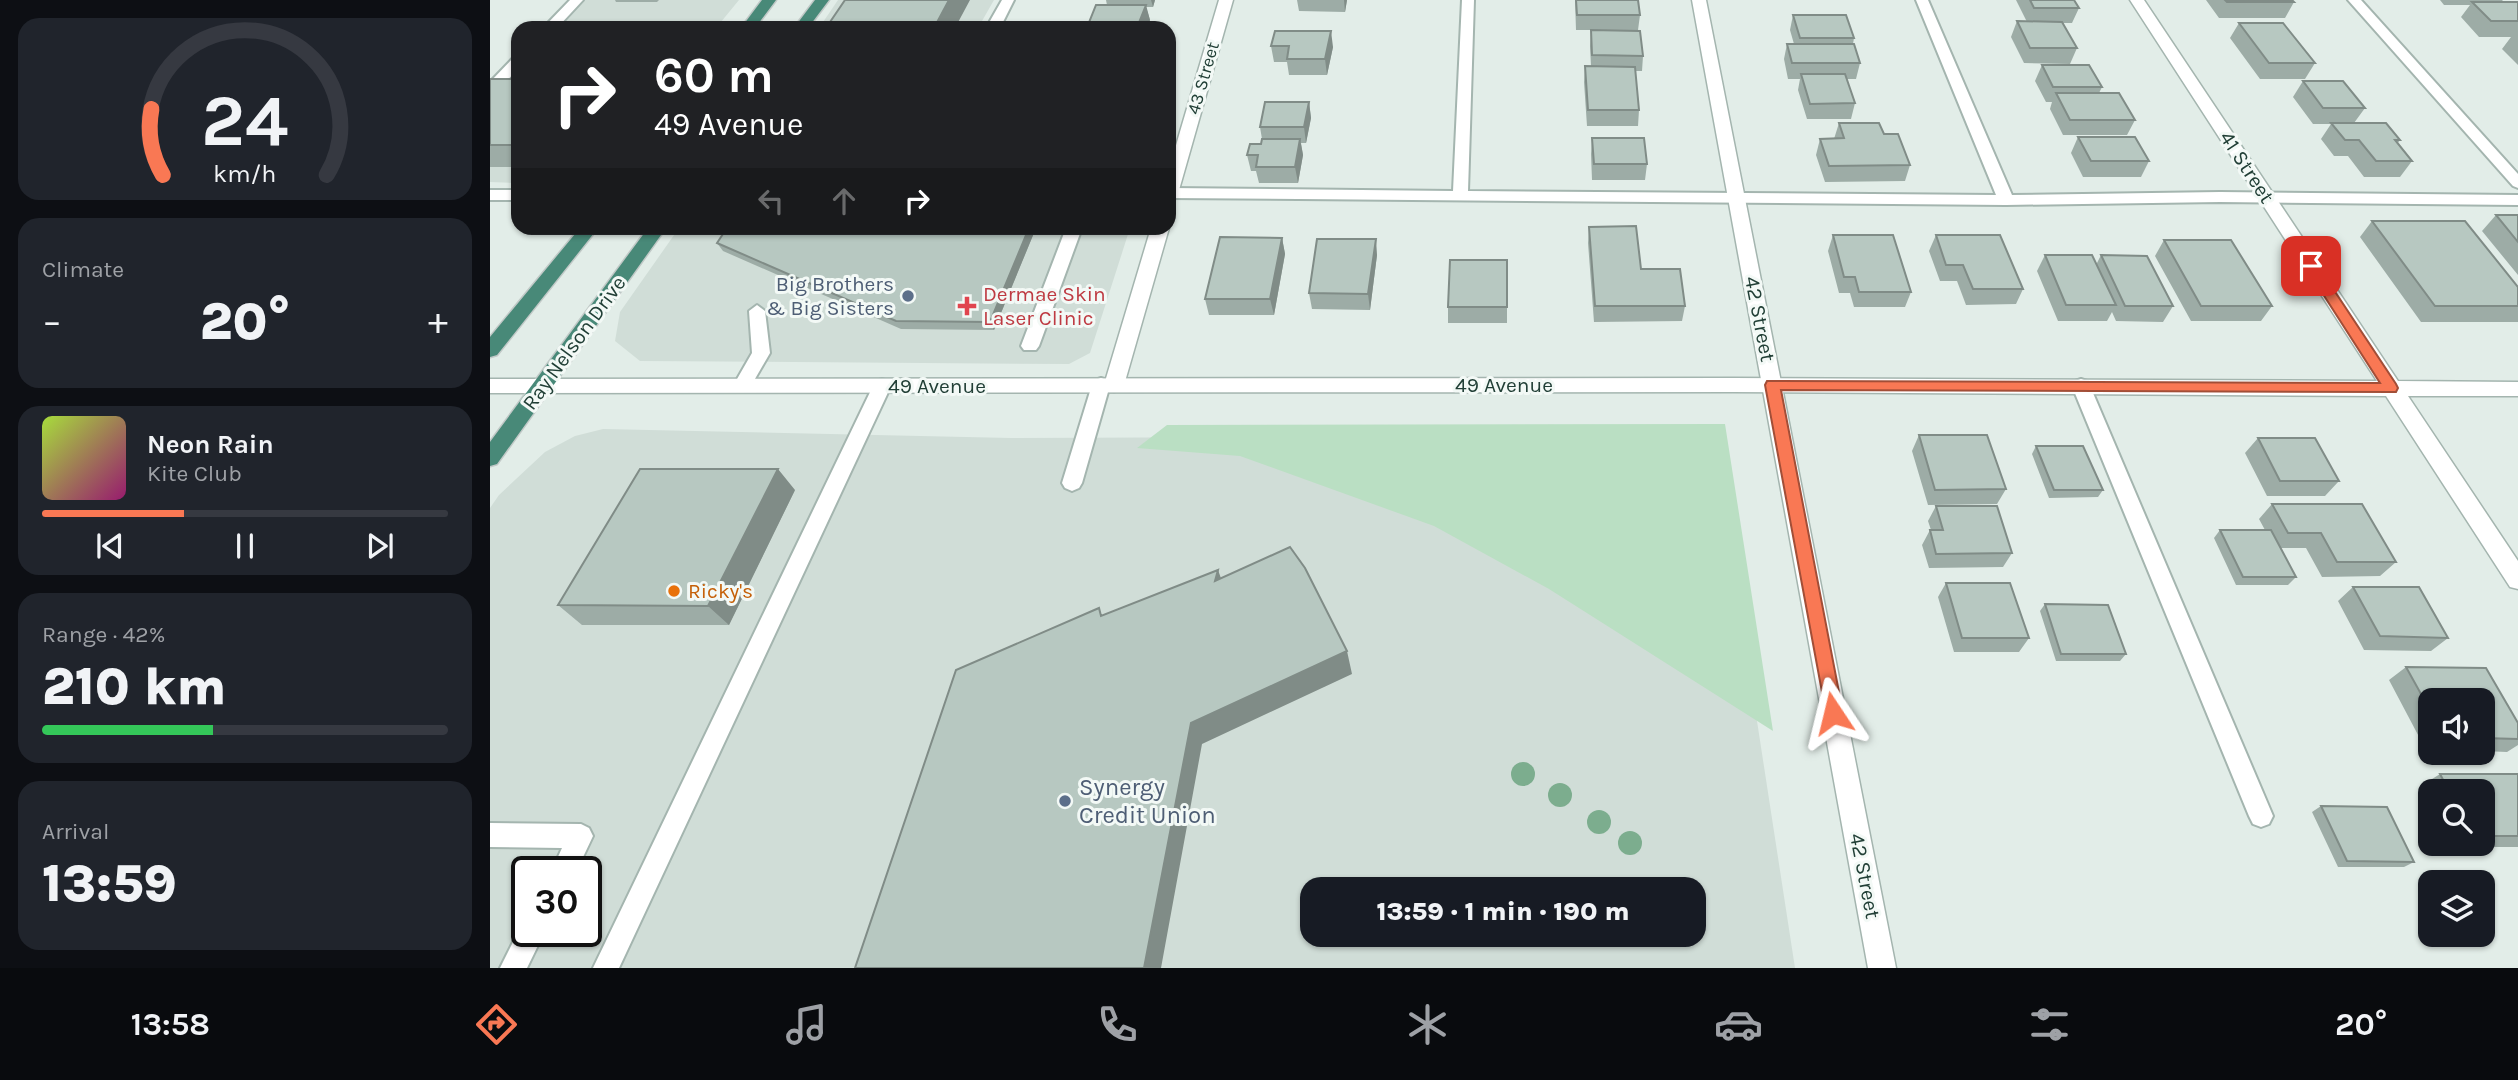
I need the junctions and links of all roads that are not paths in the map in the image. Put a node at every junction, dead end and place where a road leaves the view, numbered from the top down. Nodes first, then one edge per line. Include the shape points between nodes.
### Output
1 (577, 0) edge
2 (769, 0) edge
3 (822, 0) edge
4 (1008, 0) edge
5 (1226, 0) edge
6 (1468, 0) edge
7 (1699, 0) edge
8 (1922, 0) edge
9 (2137, 0) edge
10 (2354, 0) edge
11 (557, 21) edge
12 (753, 21) edge
13 (806, 21) edge
14 (997, 21) edge
15 (511, 71) edge
16 (490, 90) edge
17 (1176, 174) edge
18 (2518, 183) edge
19 (490, 195) edge
20 (511, 195) edge
21 (1176, 195) edge
22 (1460, 195) junction
23 (2266, 197) junction
24 (1737, 198) junction
25 (2007, 200) junction
26 (2518, 200) edge
27 (583, 235) edge
28 (652, 235) edge
29 (1071, 235) edge
30 (1158, 235) edge
31 (757, 311) dead end
32 (1030, 346) dead end
33 (490, 350) edge
34 (1772, 385) junction
35 (490, 386) edge
36 (543, 386) junction
37 (742, 386) junction
38 (883, 386) junction
39 (1108, 386) junction
40 (2081, 386) junction
41 (2391, 388) junction
42 (2518, 389) edge
43 (490, 458) edge
44 (1072, 483) dead end
45 (2518, 580) edge
46 (2261, 816) dead end
47 (490, 835) edge
48 (571, 856) edge
49 (524, 947) edge
50 (513, 968) edge
51 (606, 968) edge
52 (1882, 968) edge

1 - 11 lane
2 - 12 highway
3 - 13 highway
4 - 14 lane
5 - 17 street, 43 Street
6 - 22 lane
7 - 24 street, 42 Street
8 - 25 lane
9 - 23 street, 41 Street
10 - 18 lane
15 - 16 lane
19 - 20 lane
21 - 22 lane
22 - 24 lane
23 - 25 lane
23 - 26 lane
23 - 41 street, 41 Street
24 - 25 lane
24 - 34 street, 42 Street
27 - 33 highway
28 - 36 highway, Ray Nelson Drive
29 - 32 lane
30 - 39 street
31 - 37 lane via 761,353
34 - 39 street, 49 Avenue
34 - 40 street, 49 Avenue
34 - 52 street, 42 Street
35 - 36 street, 49 Avenue
36 - 37 street, 49 Avenue
36 - 43 highway, Ray Nelson Drive
37 - 38 street, 49 Avenue
38 - 39 street, 49 Avenue
38 - 51 lane
39 - 44 lane
40 - 41 street, 49 Avenue
40 - 46 lane
41 - 42 street, 49 Avenue
41 - 45 street, 41 Street
47 - 48 lane via 581,836
49 - 50 lane

